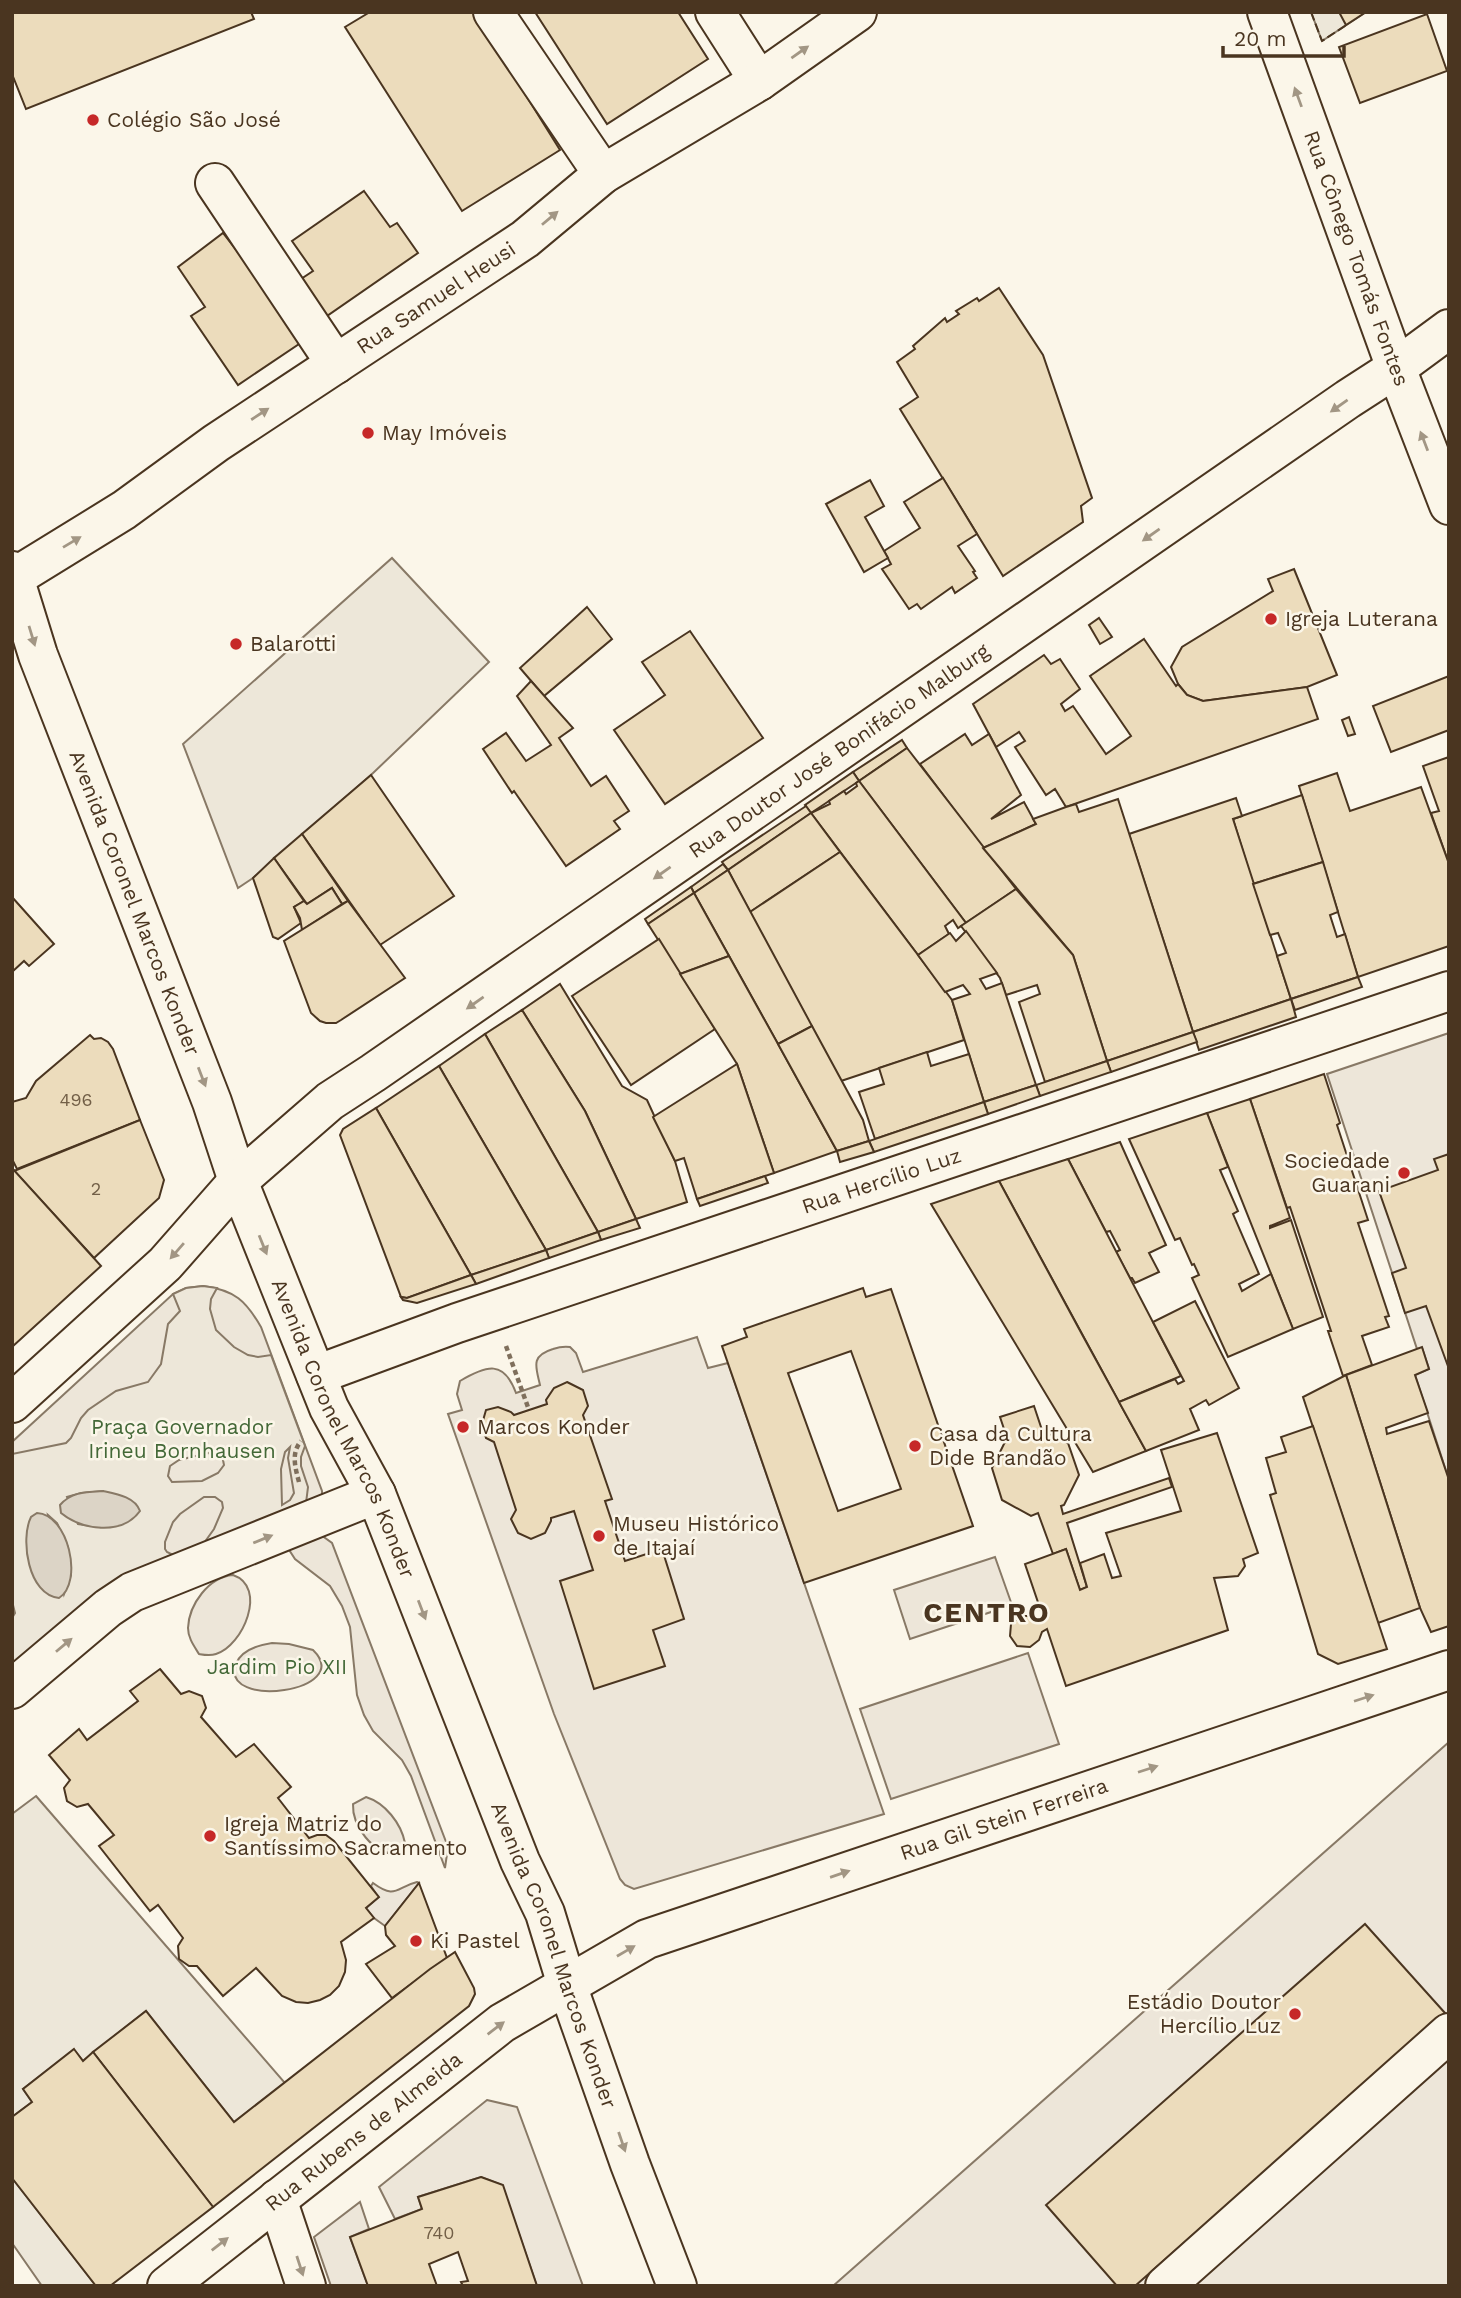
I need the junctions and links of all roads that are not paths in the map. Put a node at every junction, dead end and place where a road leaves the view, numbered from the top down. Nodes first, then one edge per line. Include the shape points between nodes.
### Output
1 (492, 12) edge
2 (715, 12) edge
3 (857, 12) edge
4 (1267, 12) edge
5 (759, 81) junction
6 (603, 174) junction
7 (215, 183) dead end
8 (1449, 330) edge
9 (336, 364) junction
10 (1396, 368) junction
11 (1449, 505) edge
12 (13, 576) edge
13 (1449, 991) edge
14 (237, 1181) junction
15 (316, 1374) junction
16 (12, 1403) edge
17 (376, 1494) junction
18 (1449, 1670) edge
19 (12, 1689) edge
20 (567, 1985) junction
21 (1449, 2033) edge
22 (277, 2200) junction
23 (167, 2286) edge
24 (306, 2286) edge
25 (677, 2286) edge
26 (1165, 2286) edge

1 - 6 main road
2 - 5 main road
5 -> 3 main road, Rua Samuel Heusi
10 -> 4 main road, Rua Cônego Tomás Fontes
5 - 6 main road, Rua Samuel Heusi
9 -> 6 main road, Rua Samuel Heusi via 525,239
7 - 9 main road
8 - 10 main road, Rua Doutor José Bonifácio Malburg
12 -> 9 main road, Rua Samuel Heusi via 124,510
11 -> 10 main road, Rua Cônego Tomás Fontes
10 -> 14 main road, Rua Doutor José Bonifácio Malburg via 330,1101
12 -> 14 main road, Avenida Coronel Marcos Konder via 38,655 212,1101
13 - 15 main road, Rua Hercílio Luz
14 -> 15 main road, Avenida Coronel Marcos Konder
14 -> 16 main road, Rua Doutor José Bonifácio Malburg via 166,1264
15 - 17 main road, Avenida Coronel Marcos Konder via 329,1408
19 -> 17 main road via 132,1592
17 -> 20 main road, Avenida Coronel Marcos Konder via 515,1848 545,1913
20 -> 18 main road, Rua Gil Stein Ferreira via 647,1939
22 -> 20 main road, Rua Rubens de Almeida via 502,2023
20 -> 25 main road, Avenida Coronel Marcos Konder
21 - 26 main road
23 -> 22 main road, Rua Rubens de Almeida
22 -> 24 main road

